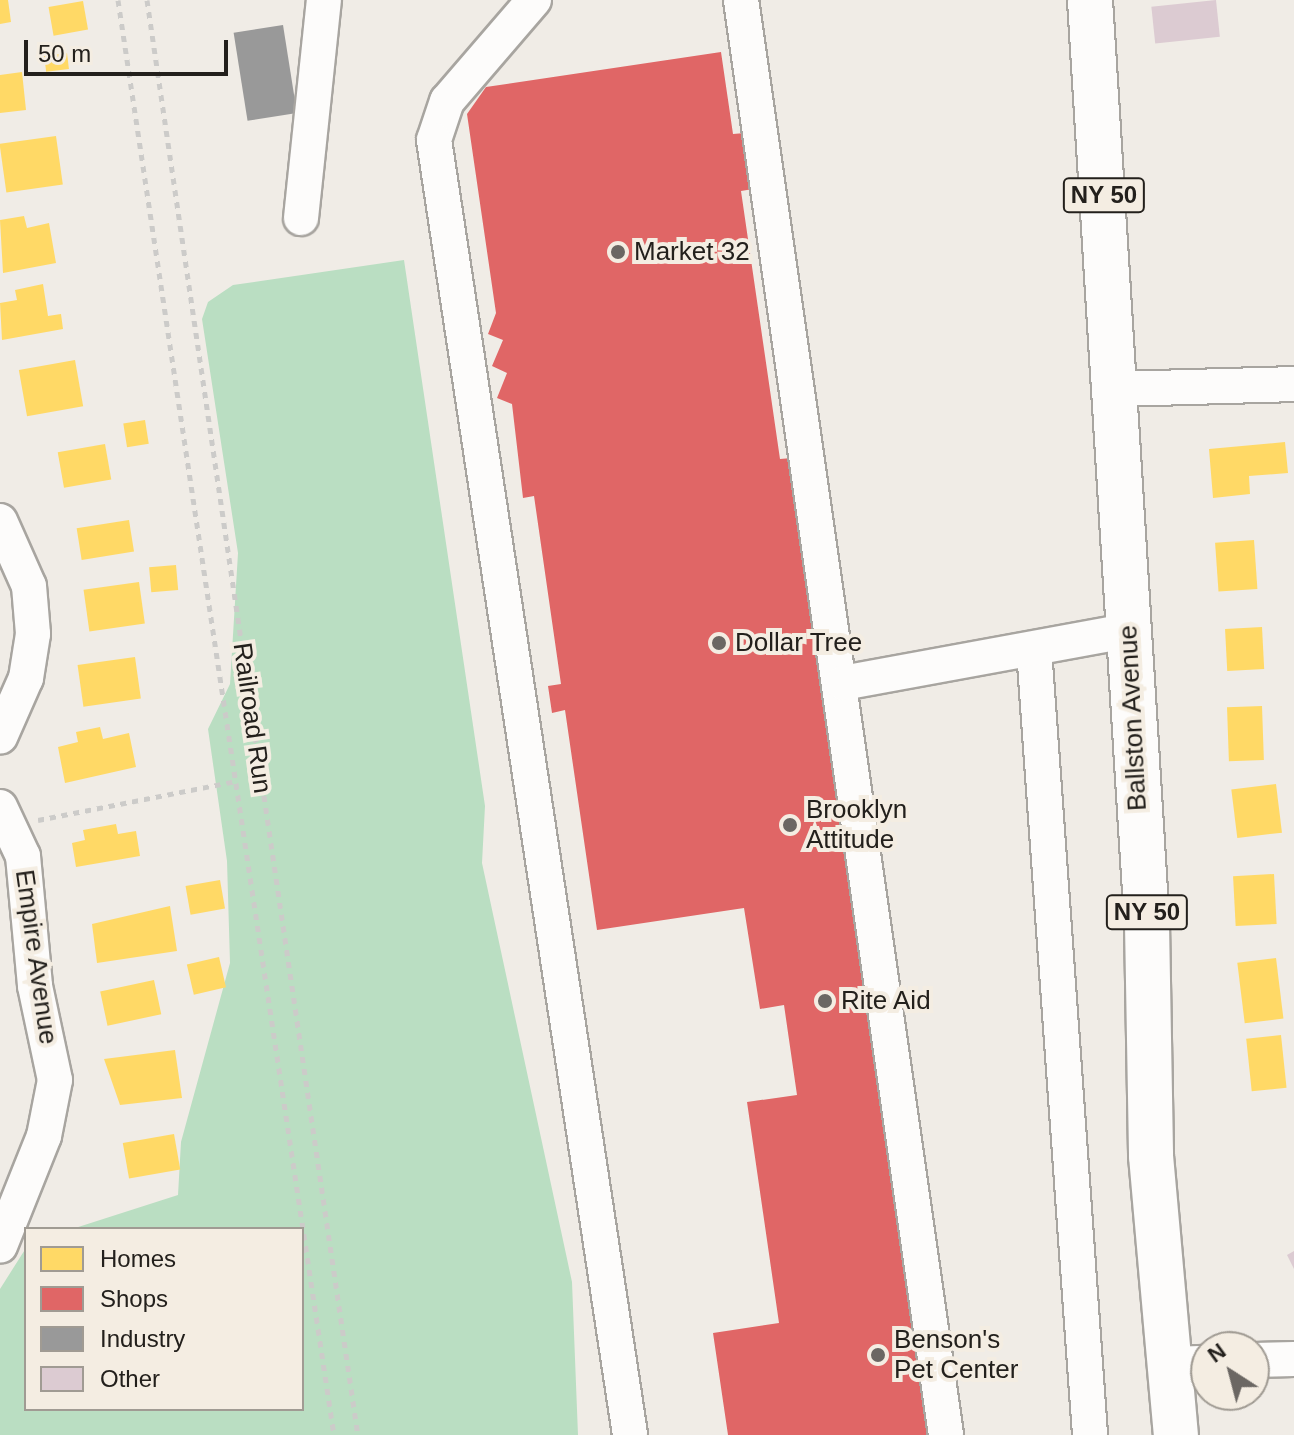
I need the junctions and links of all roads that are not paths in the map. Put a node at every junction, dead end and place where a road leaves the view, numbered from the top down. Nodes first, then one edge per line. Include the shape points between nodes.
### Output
1 (324, 0) edge
2 (534, 0) edge
3 (741, 0) edge
4 (1090, 0) edge
5 (301, 218) dead end
6 (1294, 384) edge
7 (1118, 389) junction
8 (0, 521) edge
9 (1127, 631) junction
10 (1034, 649) junction
11 (843, 683) junction
12 (0, 737) edge
13 (15, 814) edge
14 (0, 1246) edge
15 (1294, 1359) edge
16 (1270, 1360) edge
17 (1189, 1363) edge
18 (630, 1435) edge
19 (946, 1435) edge
20 (1090, 1435) edge
21 (1176, 1435) edge

1 - 5 street
2 - 18 street via 447,101 434,140
3 - 11 street
4 - 7 highway, Ballston Avenue / NY 50
6 - 7 street
7 - 9 highway, Ballston Avenue / NY 50
8 - 12 street via 29,586 33,634 26,678
9 - 10 street
9 - 17 highway, Ballston Avenue / NY 50 via 1147,924 1151,1156
10 - 11 street
10 - 20 street
11 - 19 street
13 - 14 street, Empire Avenue via 35,986 55,1080 44,1136
15 - 16 street
17 - 21 highway, Ballston Avenue / NY 50

